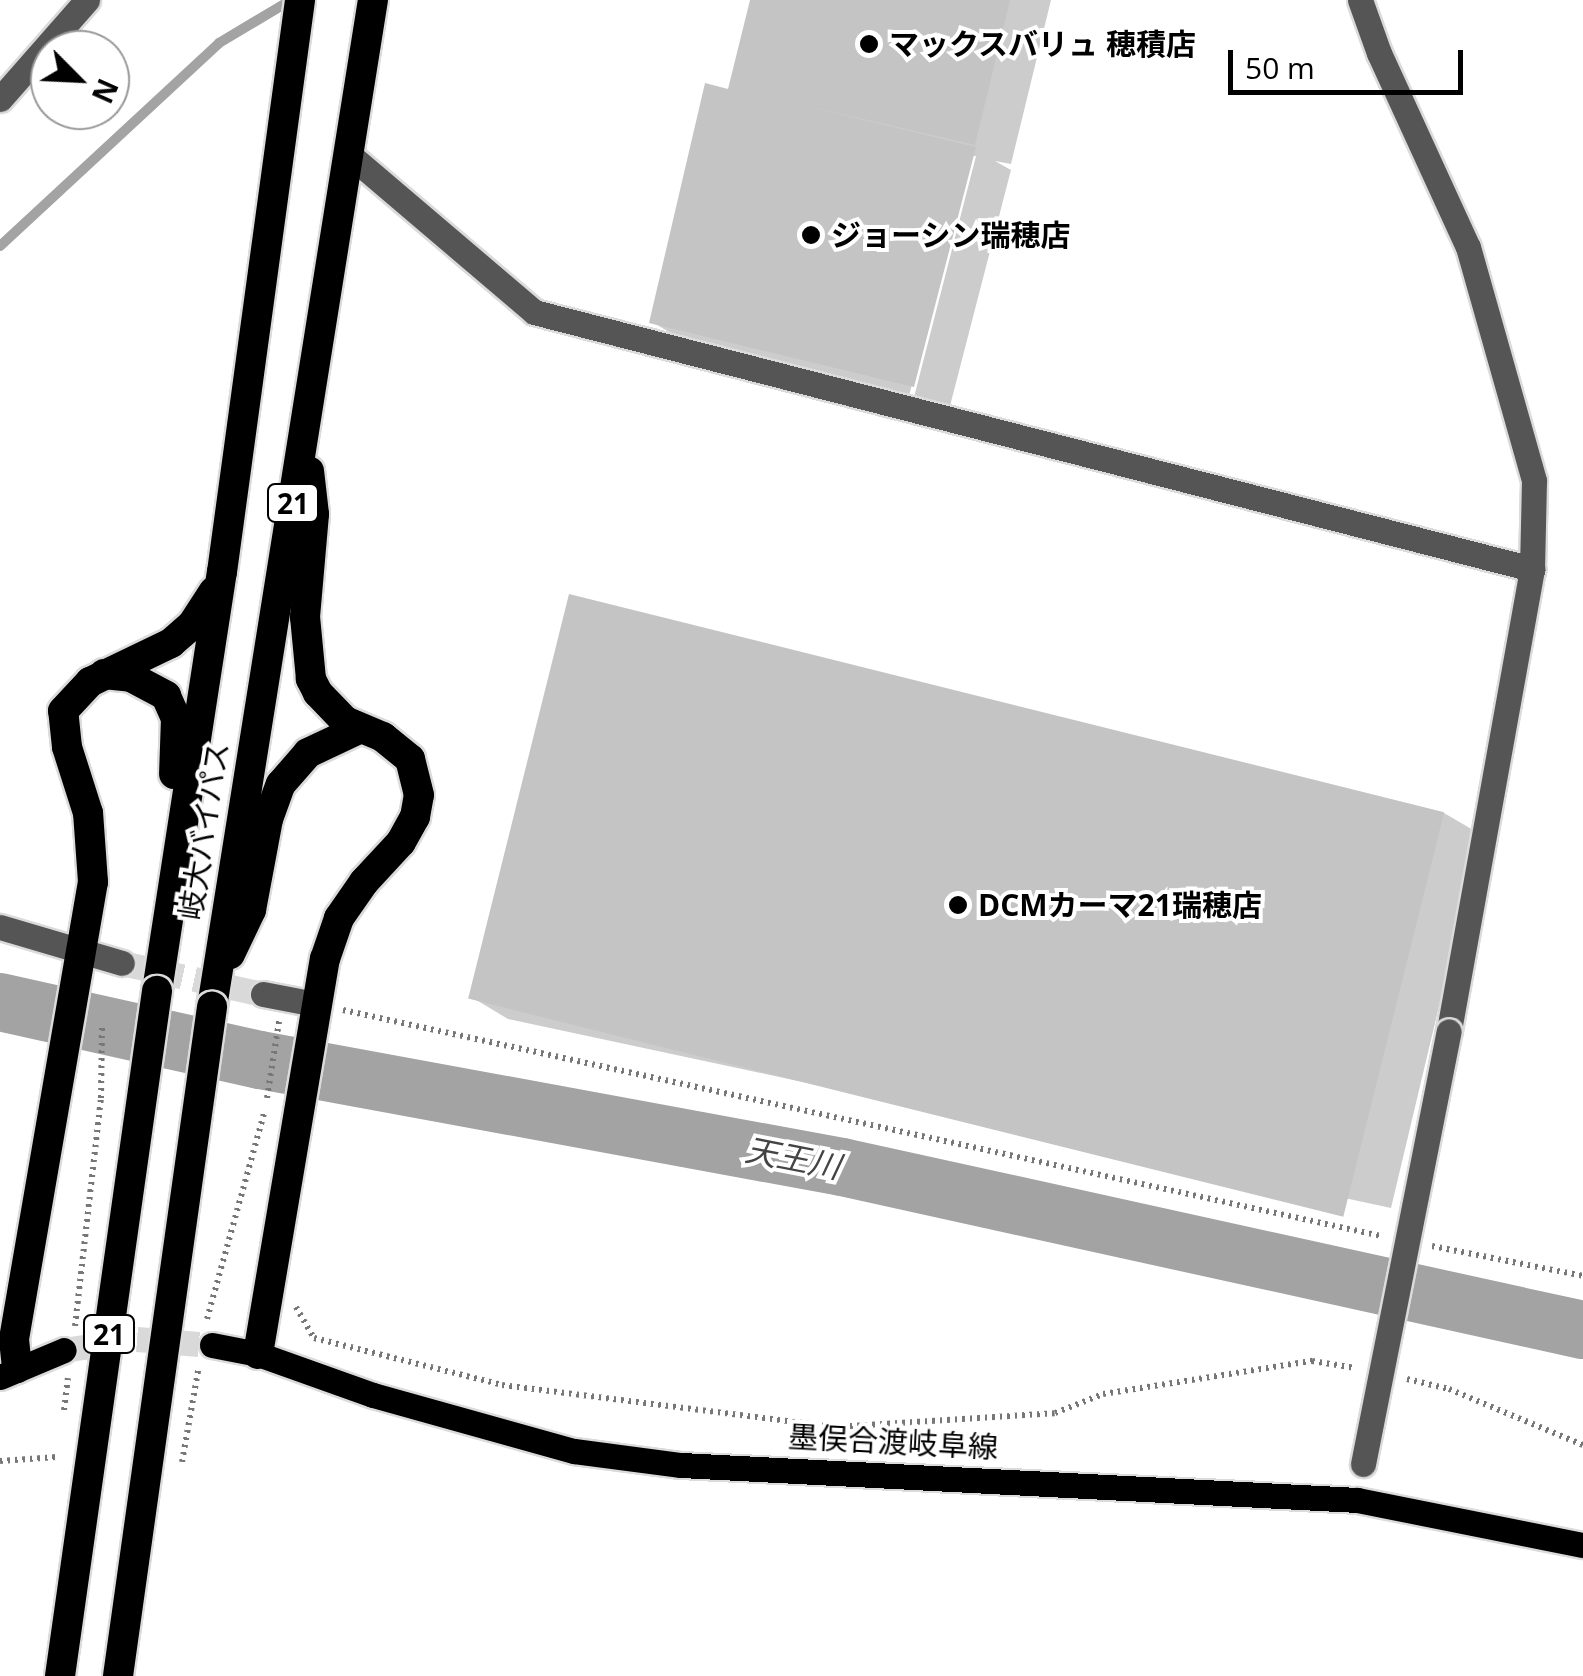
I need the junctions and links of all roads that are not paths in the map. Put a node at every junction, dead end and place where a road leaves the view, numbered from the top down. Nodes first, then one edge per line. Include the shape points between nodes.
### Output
1 (87, 0) edge
2 (300, 0) edge
3 (373, 0) edge
4 (1360, 0) edge
5 (0, 98) edge
6 (351, 156) junction
7 (304, 434) junction
8 (1532, 569) junction
9 (222, 572) junction
10 (104, 674) junction
11 (359, 729) junction
12 (181, 846) junction
13 (0, 927) edge
14 (78, 962) junction
15 (122, 963) tunnel mouth
16 (218, 966) junction
17 (273, 996) tunnel mouth
18 (315, 1004) junction
19 (206, 1342) tunnel mouth
20 (69, 1351) tunnel mouth
21 (258, 1354) junction
22 (8, 1372) edge
23 (1357, 1500) junction
24 (1583, 1545) edge
25 (60, 1676) edge
26 (118, 1676) edge

1 - 5 street
2 - 9 highway, 岐大バイパス / 21
3 - 6 highway, 岐大バイパス / 21
4 - 8 street via 1472,260 1534,481
6 - 7 highway, 岐大バイパス / 21
6 - 8 street via 534,312
7 - 11 highway via 314,514 304,617 310,679 328,706
7 - 16 highway, 岐大バイパス / 21
8 - 23 street, bridge
9 - 10 highway via 185,632
9 - 12 highway, 岐大バイパス / 21
10 - 12 highway via 141,681 173,706 172,818
10 - 14 highway via 77,694 62,721 94,847
11 - 16 highway via 308,753 281,784 251,910 236,946
11 - 18 highway via 383,737 410,759 420,795 401,842 340,918
12 - 25 highway, 岐大バイパス / 21, bridge
13 - 14 street
14 - 15 street
14 - 22 highway
16 - 26 highway, 岐大バイパス / 21, bridge
17 - 18 street
18 - 21 highway
19 - 21 main road, 墨俣合渡岐阜線
20 - 22 main road
21 - 23 main road, 墨俣合渡岐阜線 via 374,1395 592,1454 681,1465
23 - 24 main road, 墨俣合渡岐阜線

